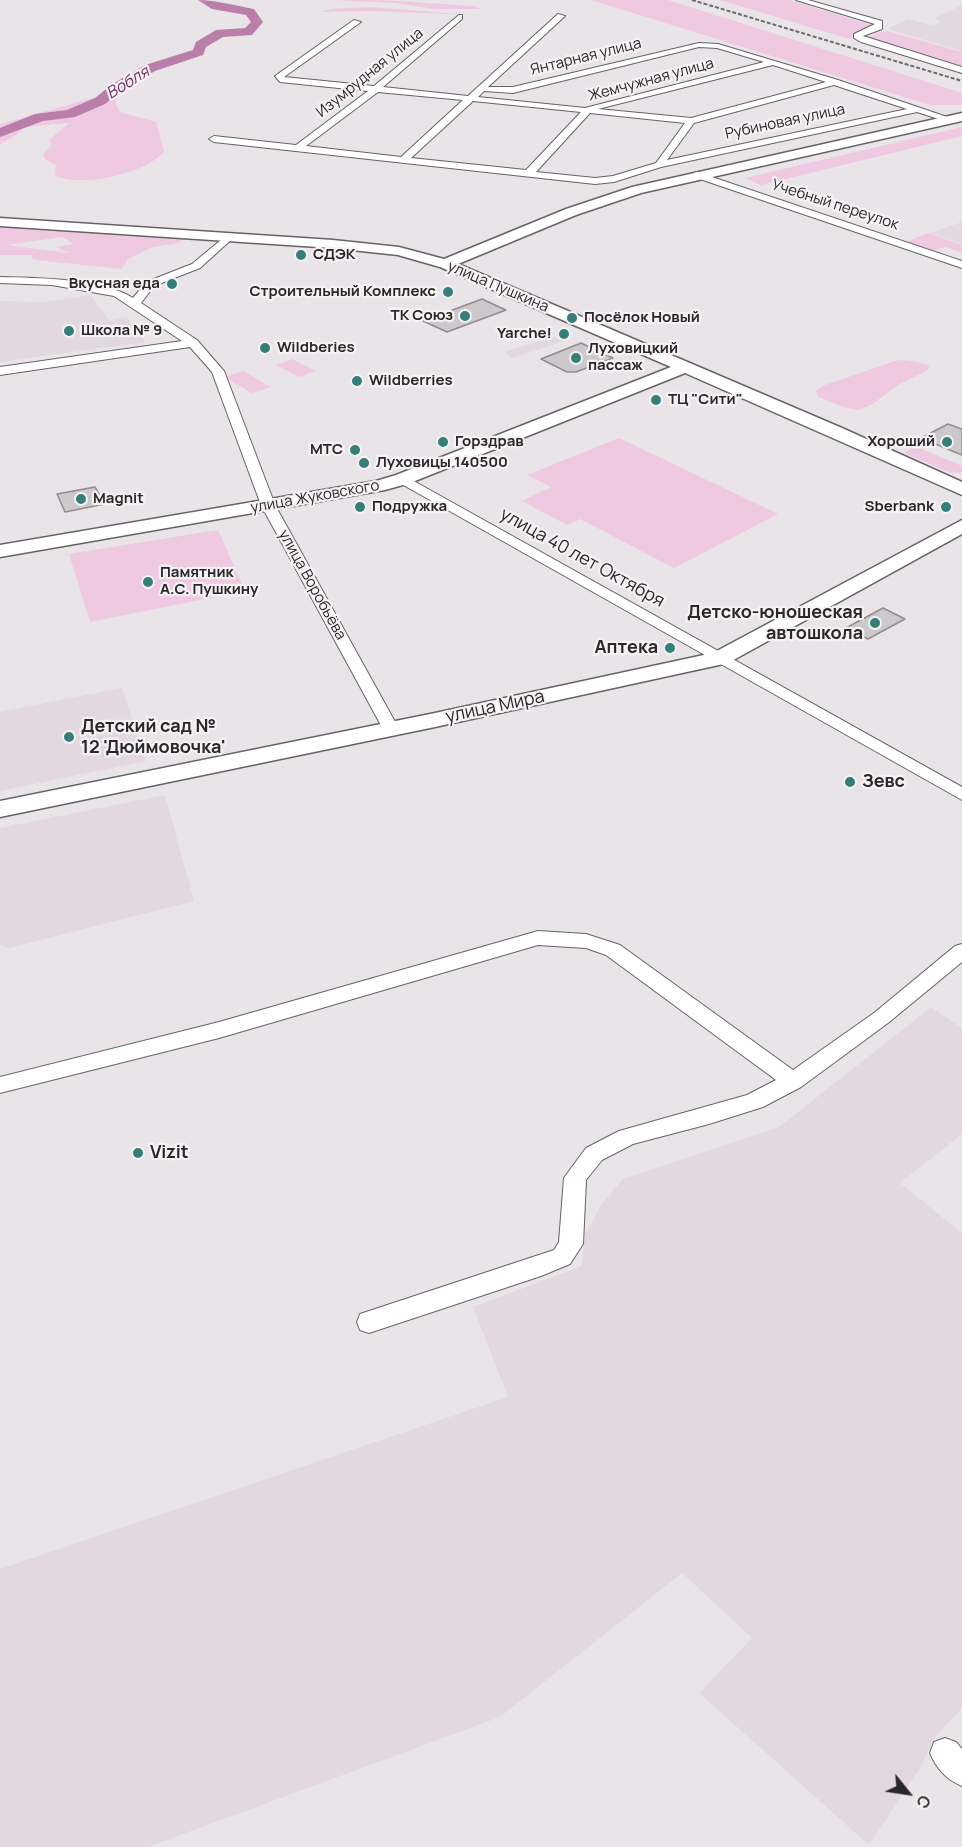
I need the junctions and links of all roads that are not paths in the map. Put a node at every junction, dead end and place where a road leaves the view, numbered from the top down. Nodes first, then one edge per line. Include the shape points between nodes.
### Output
1 (800, 0) edge
2 (561, 16) dead end
3 (459, 17) dead end
4 (357, 22) dead end
5 (773, 62) junction
6 (962, 70) edge
7 (835, 82) junction
8 (376, 89) junction
9 (476, 94) junction
10 (917, 109) junction
11 (587, 110) junction
12 (957, 118) edge
13 (691, 121) junction
14 (214, 139) dead end
15 (297, 149) junction
16 (403, 160) junction
17 (659, 165) junction
18 (527, 175) junction
19 (697, 175) junction
20 (614, 179) junction
21 (637, 190) junction
22 (0, 222) edge
23 (228, 237) junction
24 (445, 264) junction
25 (962, 265) edge
26 (0, 280) edge
27 (135, 303) junction
28 (193, 343) junction
29 (684, 368) junction
30 (0, 371) edge
31 (403, 479) junction
32 (962, 489) edge
33 (268, 505) junction
34 (962, 525) edge
35 (0, 551) edge
36 (720, 658) junction
37 (391, 729) junction
38 (962, 794) edge
39 (0, 809) edge
40 (962, 951) edge
41 (793, 1081) junction
42 (0, 1085) edge
43 (369, 1322) dead end

1 - 6 street via 880,25 857,36 864,40
2 - 9 street
3 - 8 street, Изумрудная улица
4 - 8 street via 279,76
5 - 7 street
5 - 9 street, Янтарная улица via 718,46 699,45 513,90
5 - 11 street, Жемчужная улица
7 - 10 street
7 - 13 street
8 - 9 street
8 - 15 street, Изумрудная улица
9 - 11 street
9 - 16 street
10 - 12 street
10 - 17 street, Рубиновая улица
11 - 13 street
11 - 18 street, Жемчужная улица
12 - 19 street
13 - 17 street
14 - 15 street
15 - 16 street
16 - 18 street
17 - 20 street, Рубиновая улица
18 - 20 street
19 - 21 street
19 - 25 street, Учебный переулок
20 - 21 street
21 - 24 street via 571,212
22 - 23 street, улица Пушкина
23 - 24 street, улица Пушкина via 383,249
23 - 27 street via 196,266 150,284
24 - 29 street, улица Пушкина
26 - 27 street, улица Воробьёва via 96,289 117,293
27 - 28 street, улица Воробьёва
28 - 30 street
28 - 33 street, улица Воробьёва via 218,371
29 - 31 street, улица Жуковского
29 - 32 street, улица Пушкина
31 - 33 street, улица Жуковского
31 - 36 street, улица 40 лет Октября
33 - 35 street, улица Жуковского
33 - 37 street, улица Воробьёва
34 - 36 street, улица Мира
36 - 37 street, улица Мира
36 - 38 street, улица 40 лет Октября
37 - 39 street, улица Мира
40 - 41 street via 881,1018
41 - 42 street via 613,950 583,940 538,938 219,1030
41 - 43 street via 755,1101 627,1137 594,1154 576,1178 571,1244 562,1257

